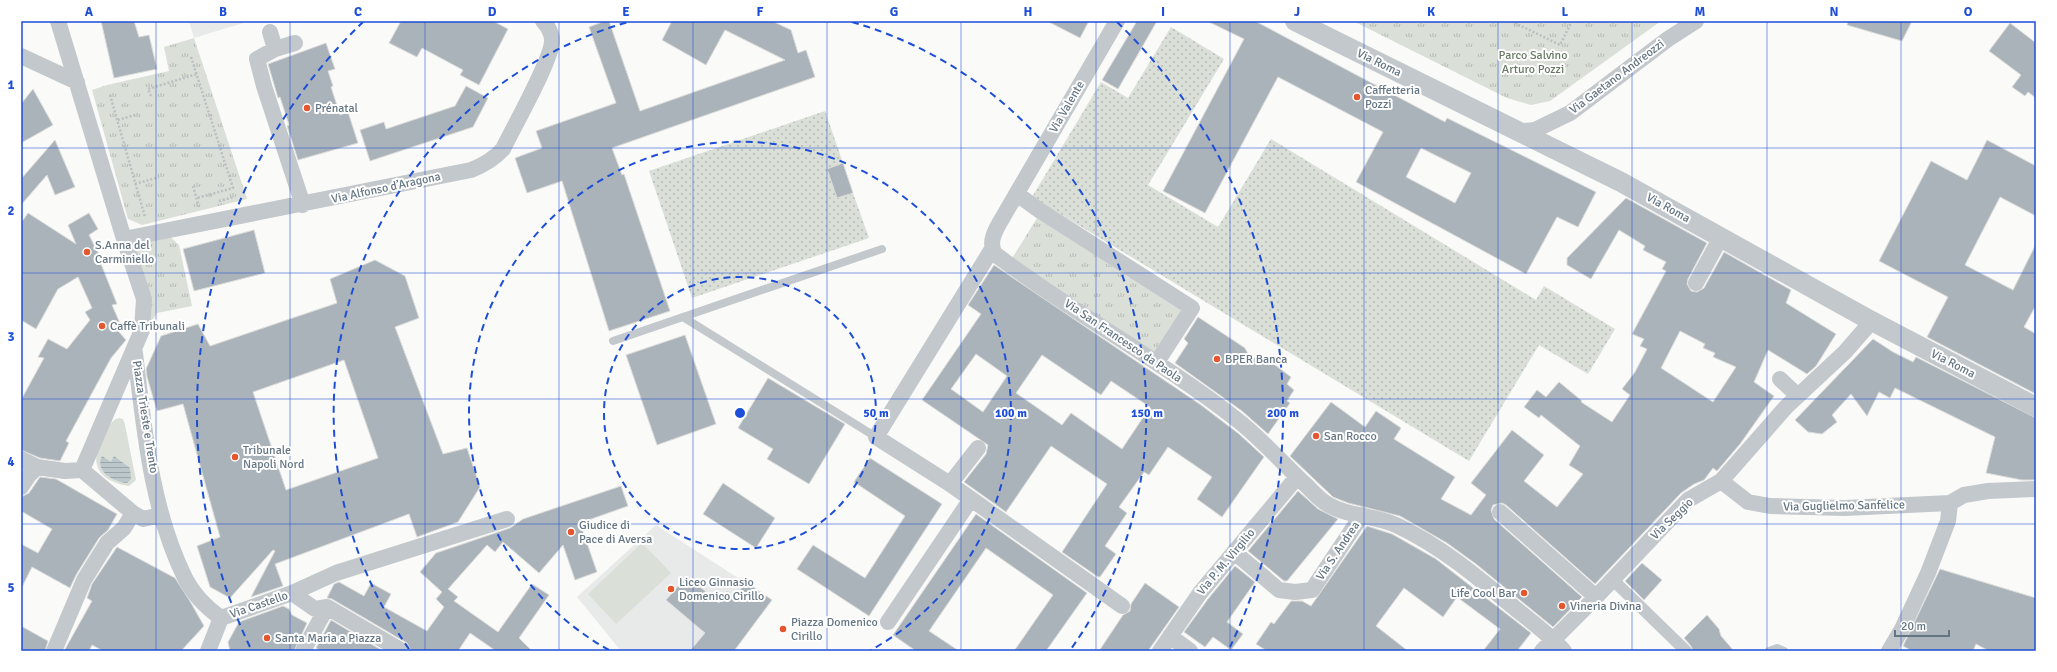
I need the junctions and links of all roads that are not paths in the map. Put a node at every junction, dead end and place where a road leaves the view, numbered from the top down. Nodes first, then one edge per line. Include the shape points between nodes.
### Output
1 (58, 21) edge
2 (542, 21) edge
3 (1117, 21) edge
4 (1294, 21) edge
5 (1678, 21) edge
6 (1696, 21) edge
7 (270, 32) dead end
8 (295, 43) dead end
9 (275, 49) junction
10 (21, 56) edge
11 (76, 82) junction
12 (1552, 122) junction
13 (1516, 132) junction
14 (1017, 194) junction
15 (304, 205) junction
16 (1721, 237) junction
17 (124, 239) junction
18 (882, 249) dead end
19 (992, 249) junction
20 (1696, 283) dead end
21 (683, 316) junction
22 (1872, 321) junction
23 (613, 341) dead end
24 (135, 351) junction
25 (1157, 362) junction
26 (1780, 379) dead end
27 (1798, 394) junction
28 (2036, 407) edge
29 (876, 437) junction
30 (978, 448) dead end
31 (21, 459) edge
32 (37, 467) junction
33 (82, 470) junction
34 (1297, 477) junction
35 (1721, 481) junction
36 (950, 484) junction
37 (21, 487) edge
38 (2036, 489) edge
39 (971, 499) junction
40 (1950, 503) junction
41 (1500, 512) dead end
42 (133, 513) junction
43 (161, 515) junction
44 (1362, 515) junction
45 (507, 519) dead end
46 (1234, 552) junction
47 (1612, 579) junction
48 (292, 593) junction
49 (1596, 597) junction
50 (1122, 606) dead end
51 (327, 607) junction
52 (221, 618) junction
53 (888, 622) dead end
54 (1170, 636) junction
55 (1559, 645) edge
56 (54, 651) edge
57 (208, 651) edge
58 (303, 651) edge
59 (402, 651) edge
60 (1160, 651) edge
61 (1190, 651) edge
62 (1542, 651) edge
63 (1686, 651) edge
64 (1769, 651) edge
65 (1784, 651) edge
66 (1889, 651) edge

1 - 11 street
2 - 15 street, Via Alfonso d’Aragona via 550,31 552,39 547,60 497,156 471,170
3 - 14 street, Via Valente
4 - 13 street, Via Roma
5 - 12 street, Via Gaetano Andreozzi via 1564,105
6 - 12 street, Via Gaetano Andreozzi via 1570,113
7 - 9 street
8 - 9 street
9 - 15 street via 257,59
10 - 11 street
11 - 17 street
12 - 13 street via 1535,130
13 - 16 street, Via Roma via 1621,182
14 - 19 street via 992,238
14 - 25 street via 1192,308
15 - 17 street, Via Alfonso d’Aragona
16 - 20 street
16 - 22 street, Via Roma
17 - 24 street via 144,299 142,330
18 - 21 lane
19 - 25 street, Via San Francesco da Paola via 1005,261
19 - 29 street
21 - 23 lane
21 - 29 lane
22 - 27 street, Via Seggio via 1845,352
22 - 28 street, Via Roma
24 - 33 street, Piazza Trieste e Trento
24 - 43 street, Piazza Trieste e Trento via 142,413
25 - 34 street, Via San Francesco da Paola via 1237,419
26 - 27 street
27 - 35 street, Via Seggio
29 - 36 street
30 - 36 street
31 - 32 street
32 - 33 street via 65,471
32 - 37 street
33 - 42 street
34 - 44 street, Via San Francesco da Paola via 1327,505 1346,513
34 - 46 street, Via P. M. Virgilio
35 - 40 street, Via Guglielmo Sanfelice via 1748,502 1770,506 1845,508
35 - 47 street, Via Seggio via 1688,500
36 - 39 street
38 - 40 street, Via Guglielmo Sanfelice via 1988,491 1964,495
39 - 50 street
39 - 53 street
40 - 66 street via 1948,521 1928,573
41 - 49 street
42 - 43 street via 143,519
42 - 56 street via 124,528 108,543 84,580
43 - 52 street, Via Castello via 185,579 207,608
44 - 46 street, Via S. Andrea via 1312,590 1279,590
44 - 55 street, Via San Francesco da Paola via 1394,524 1453,558
45 - 48 street via 336,573
46 - 54 street, Via P. M. Virgilio via 1200,593
47 - 49 street, Via Seggio
47 - 63 street
48 - 51 street, Via Castello via 315,609
48 - 52 street, Via Castello
49 - 55 street, Via Seggio
51 - 58 street
51 - 59 street, Via Castello
52 - 57 street
54 - 60 street, Via P. M. Virgilio
54 - 61 street
55 - 62 street, Via Seggio
64 - 65 lane via 1777,648

